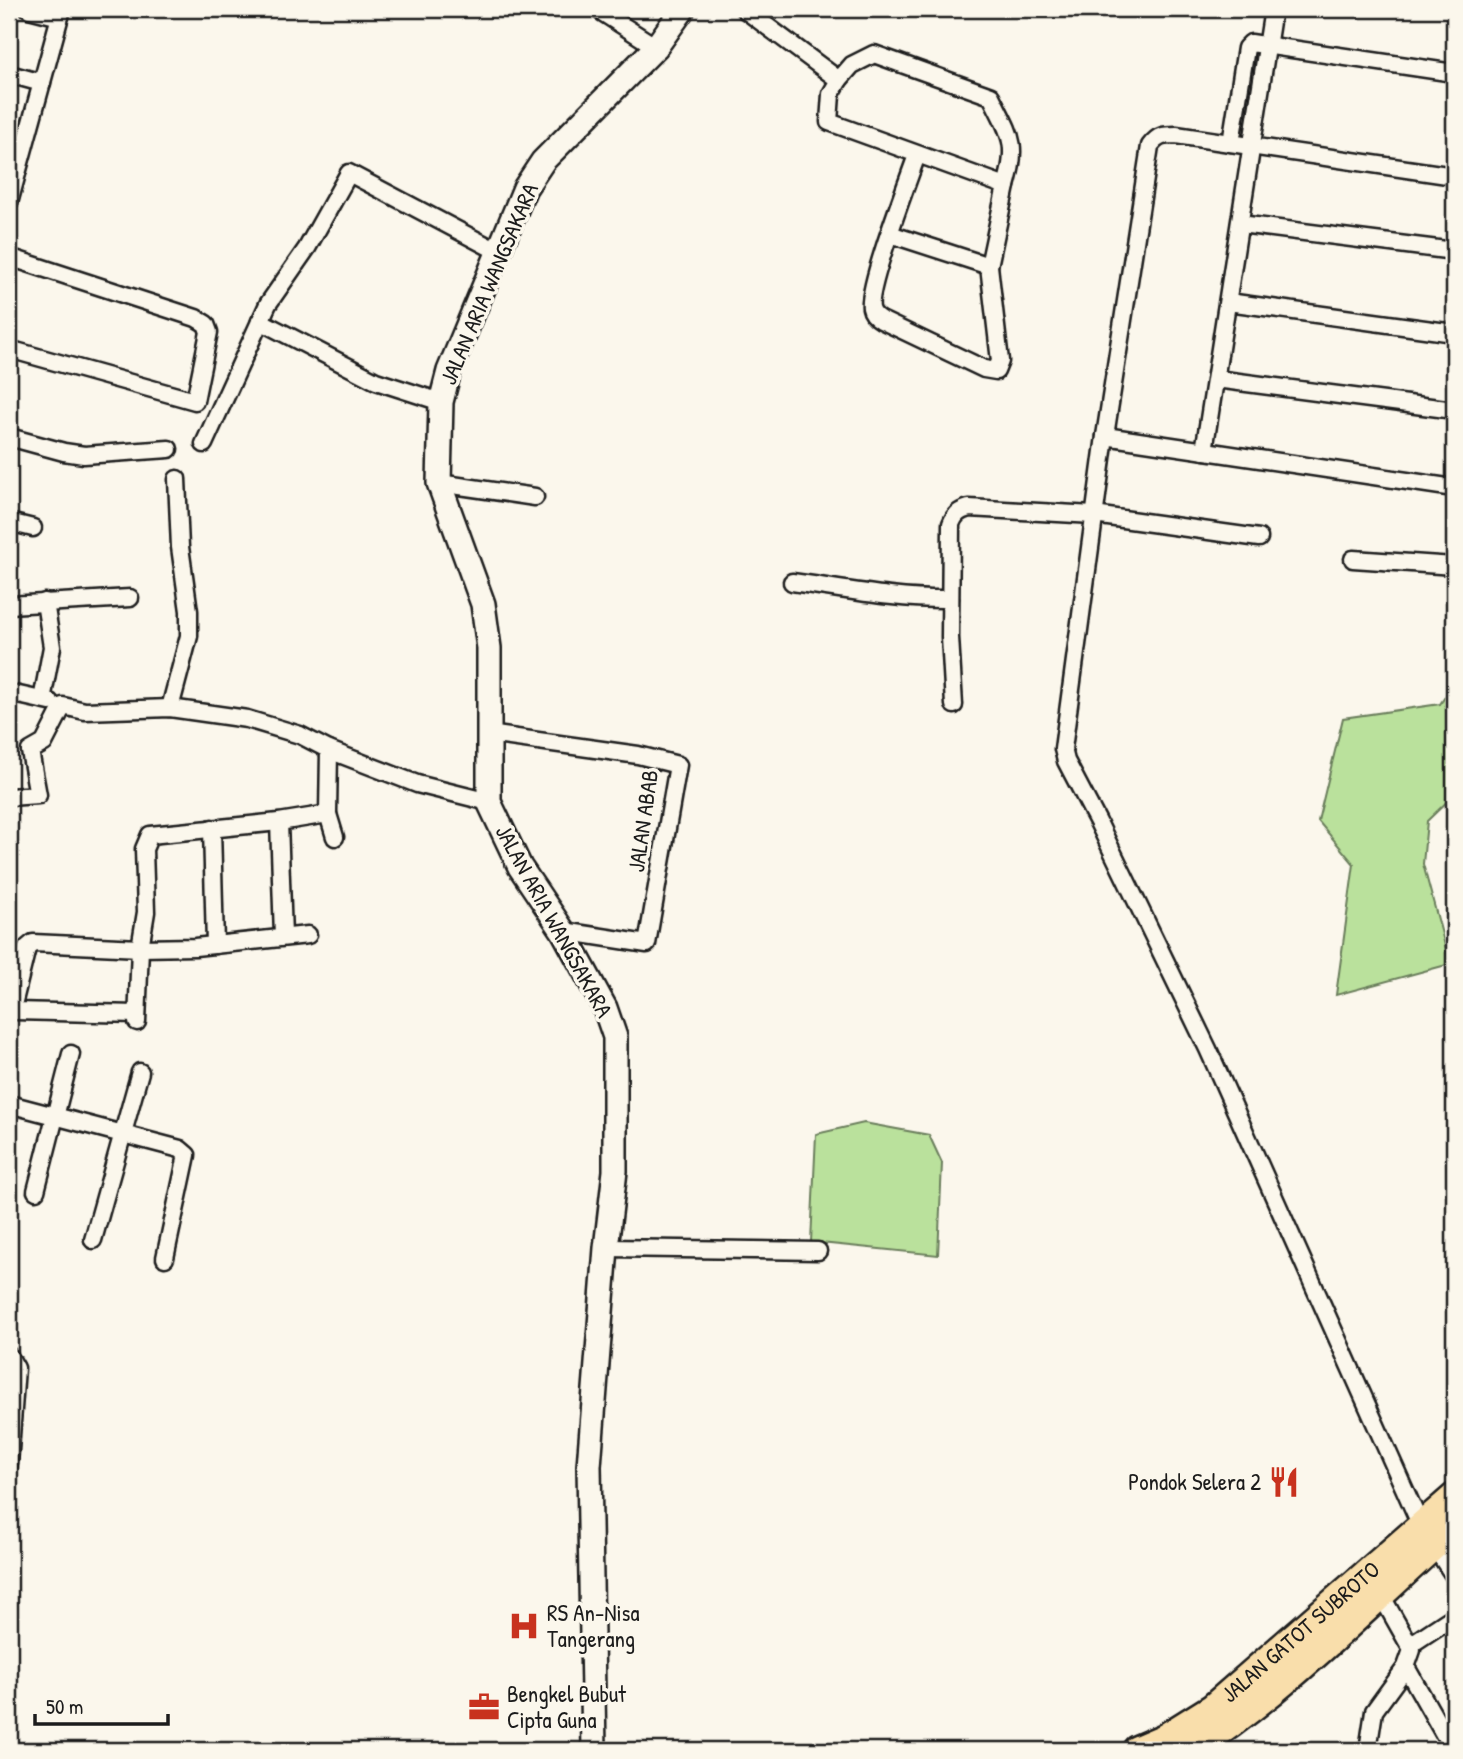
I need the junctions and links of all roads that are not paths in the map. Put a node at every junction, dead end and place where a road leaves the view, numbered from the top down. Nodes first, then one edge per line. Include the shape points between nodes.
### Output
1 (29, 9) edge
2 (597, 9) edge
3 (683, 9) edge
4 (744, 9) edge
5 (1273, 9) edge
6 (61, 13) edge
7 (1268, 46) junction
8 (656, 47) junction
9 (1454, 73) edge
10 (9, 74) edge
11 (839, 80) junction
12 (42, 83) junction
13 (1231, 143) junction
14 (1253, 146) junction
15 (15, 153) edge
16 (917, 155) junction
17 (1454, 176) edge
18 (1006, 186) junction
19 (9, 203) edge
20 (1240, 224) junction
21 (890, 234) junction
22 (497, 251) junction
23 (1454, 251) edge
24 (9, 257) edge
25 (989, 266) junction
26 (1228, 302) junction
27 (260, 321) junction
28 (1454, 333) edge
29 (9, 349) edge
30 (1216, 379) junction
31 (441, 402) junction
32 (1454, 410) edge
33 (1105, 436) junction
34 (9, 437) edge
35 (204, 444) dead end
36 (169, 449) dead end
37 (1204, 451) junction
38 (177, 480) dead end
39 (439, 483) junction
40 (1454, 488) edge
41 (535, 497) dead end
42 (1094, 515) junction
43 (9, 522) edge
44 (33, 528) dead end
45 (1259, 538) dead end
46 (1353, 559) dead end
47 (1454, 566) edge
48 (792, 582) dead end
49 (130, 598) dead end
50 (950, 599) junction
51 (46, 602) junction
52 (9, 605) edge
53 (10, 693) edge
54 (42, 700) junction
55 (954, 705) dead end
56 (63, 706) junction
57 (170, 708) junction
58 (488, 734) junction
59 (329, 750) junction
60 (9, 797) edge
61 (489, 802) junction
62 (328, 814) junction
63 (279, 822) junction
64 (212, 828) junction
65 (335, 837) dead end
66 (563, 931) junction
67 (308, 935) dead end
68 (283, 936) junction
69 (215, 945) junction
70 (139, 948) junction
71 (71, 1054) dead end
72 (140, 1072) dead end
73 (9, 1104) edge
74 (55, 1116) junction
75 (121, 1134) junction
76 (36, 1191) dead end
77 (93, 1240) dead end
78 (606, 1248) junction
79 (818, 1251) dead end
80 (165, 1258) dead end
81 (9, 1356) edge
82 (9, 1464) edge
83 (1454, 1498) edge
84 (1454, 1527) edge
85 (1424, 1540) junction
86 (1454, 1576) edge
87 (1385, 1579) junction
88 (1454, 1616) edge
89 (1410, 1645) junction
90 (1406, 1667) junction
91 (594, 1750) edge
92 (1138, 1750) edge
93 (1192, 1750) edge
94 (1368, 1750) edge
95 (1452, 1750) edge

1 - 6 street
2 - 8 street
3 - 8 street, JALAN ARIA WANGSAKARA
4 - 11 street
5 - 7 street
6 - 12 street
7 - 9 street
7 - 13 street via 1251,43 1246,48
7 - 14 street
8 - 22 street, JALAN ARIA WANGSAKARA via 543,162 525,188
10 - 12 street
11 - 16 street via 831,94 829,122
11 - 18 street via 852,65 874,54 991,96 1013,140
12 - 15 street
13 - 14 street
13 - 33 street via 1164,135 1150,146
14 - 17 street
14 - 20 street
15 - 19 street
16 - 18 street
16 - 21 street
18 - 25 street
20 - 23 street
20 - 26 street
21 - 25 street
21 - 25 street via 871,296 874,316 996,371 1000,361
22 - 27 street via 349,173
22 - 31 street, JALAN ARIA WANGSAKARA via 449,370
24 - 29 street via 196,318 209,332 195,401
26 - 28 street
26 - 30 street
27 - 31 street via 376,381
27 - 35 street
30 - 32 street
30 - 37 street
31 - 39 street, JALAN ARIA WANGSAKARA
33 - 37 street
33 - 42 street
34 - 36 street via 84,455
37 - 40 street
38 - 57 street via 189,635
39 - 41 street
39 - 58 street, JALAN ARIA WANGSAKARA via 483,604 489,648
42 - 45 street
42 - 50 street via 961,510 951,524
42 - 85 street via 1063,749 1066,761 1213,1060
43 - 44 street
46 - 47 street
48 - 50 street via 889,596
49 - 51 street
50 - 55 street
51 - 52 street
51 - 54 street via 52,646
53 - 54 street
54 - 56 street
56 - 57 street via 85,711
56 - 60 street via 44,743 30,751 38,795
57 - 59 street via 247,719 300,735
58 - 61 street, JALAN ARIA WANGSAKARA
58 - 66 street, JALAN ABAB via 678,765 647,944
59 - 61 street via 417,784
59 - 62 street
61 - 66 street, JALAN ARIA WANGSAKARA via 520,867
62 - 63 street
62 - 65 street
63 - 64 street
63 - 68 street
64 - 69 street
64 - 70 street via 147,838 146,912
66 - 78 street, JALAN ARIA WANGSAKARA via 605,1008 615,1037 615,1171
67 - 68 street
68 - 69 street
69 - 70 street
70 - 70 street via 33,943 27,948 15,1011 137,1019
71 - 74 street
72 - 75 street
73 - 74 street
74 - 75 street
74 - 76 street
75 - 77 street
75 - 80 street via 180,1149 187,1155
78 - 79 street
78 - 91 street, JALAN ARIA WANGSAKARA via 589,1466
81 - 82 street via 16,1368
83 - 85 highway, JALAN GATOT SUBROTO
84 - 85 highway, JALAN GATOT SUBROTO
85 - 86 street
85 - 87 highway, JALAN GATOT SUBROTO
87 - 89 street
87 - 92 highway, JALAN GATOT SUBROTO via 1213,1708
87 - 93 highway, JALAN GATOT SUBROTO via 1304,1666 1234,1723
88 - 89 street
89 - 90 street
90 - 94 street via 1374,1711
90 - 95 street

